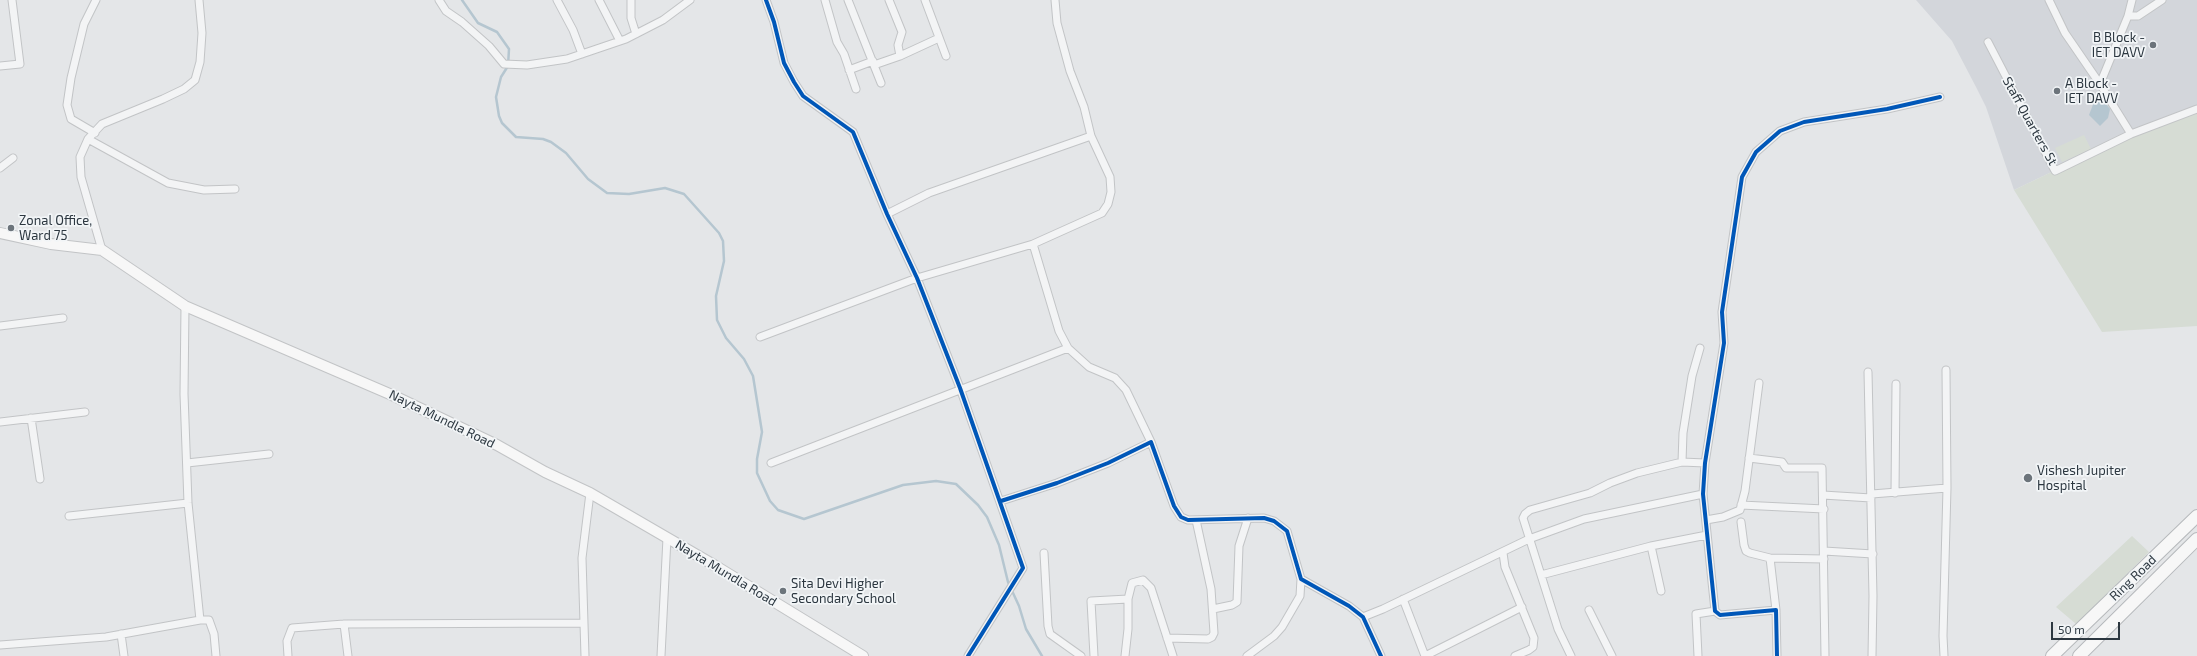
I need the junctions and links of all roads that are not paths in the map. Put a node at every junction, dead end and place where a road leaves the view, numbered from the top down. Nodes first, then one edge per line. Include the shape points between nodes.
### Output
1 (12, 0) edge
2 (96, 0) edge
3 (199, 0) edge
4 (439, 0) edge
5 (557, 0) edge
6 (599, 0) edge
7 (632, 0) edge
8 (690, 0) edge
9 (766, 0) edge
10 (825, 0) edge
11 (848, 0) edge
12 (889, 0) edge
13 (925, 0) edge
14 (1055, 0) edge
15 (2049, 0) edge
16 (2132, 0) edge
17 (2162, 0) edge
18 (2128, 16) junction
19 (636, 34) junction
20 (939, 38) junction
21 (620, 41) junction
22 (1988, 42) dead end
23 (582, 54) junction
24 (900, 56) junction
25 (946, 56) dead end
26 (874, 63) junction
27 (0, 66) edge
28 (849, 70) junction
29 (881, 83) dead end
30 (2100, 84) junction
31 (856, 89) dead end
32 (1940, 97) dead end
33 (2197, 109) edge
34 (95, 133) junction
35 (2131, 134) junction
36 (1091, 136) junction
37 (87, 142) junction
38 (13, 158) dead end
39 (0, 168) edge
40 (235, 189) dead end
41 (887, 214) junction
42 (0, 233) edge
43 (1032, 244) junction
44 (102, 250) junction
45 (917, 278) junction
46 (185, 306) junction
47 (63, 318) dead end
48 (0, 326) edge
49 (760, 337) dead end
50 (1068, 348) junction
51 (1700, 348) dead end
52 (1946, 370) dead end
53 (1868, 372) dead end
54 (1759, 383) dead end
55 (1896, 384) dead end
56 (960, 388) junction
57 (85, 412) dead end
58 (31, 418) junction
59 (0, 422) edge
60 (1151, 442) junction
61 (270, 454) dead end
62 (1749, 458) junction
63 (187, 462) junction
64 (1682, 462) junction
65 (771, 463) dead end
66 (1705, 463) junction
67 (40, 479) dead end
68 (1947, 488) junction
69 (590, 493) junction
70 (1895, 493) junction
71 (1703, 494) junction
72 (1823, 495) junction
73 (1872, 496) junction
74 (1000, 501) junction
75 (188, 503) junction
76 (1741, 505) junction
77 (1824, 509) junction
78 (68, 516) dead end
79 (2197, 516) edge
80 (1248, 518) junction
81 (1196, 520) junction
82 (1706, 520) junction
83 (1740, 522) dead end
84 (1707, 535) junction
85 (667, 538) junction
86 (1529, 539) junction
87 (2197, 539) edge
88 (1651, 546) junction
89 (1044, 553) dead end
90 (1503, 553) junction
91 (1872, 554) junction
92 (1824, 555) junction
93 (1770, 558) junction
94 (1541, 575) junction
95 (1301, 580) junction
96 (1661, 591) dead end
97 (1128, 599) junction
98 (1403, 599) junction
99 (1522, 607) junction
100 (1213, 609) junction
101 (1589, 610) dead end
102 (1776, 610) junction
103 (1715, 611) junction
104 (1359, 614) junction
105 (200, 620) junction
106 (584, 623) junction
107 (344, 624) junction
108 (121, 634) junction
109 (1167, 638) junction
110 (0, 645) edge
111 (124, 656) edge
112 (216, 656) edge
113 (288, 656) edge
114 (348, 656) edge
115 (585, 656) edge
116 (661, 656) edge
117 (863, 656) edge
118 (968, 656) edge
119 (1081, 656) edge
120 (1094, 656) edge
121 (1125, 656) edge
122 (1173, 656) edge
123 (1247, 656) edge
124 (1381, 656) edge
125 (1425, 656) edge
126 (1515, 656) edge
127 (1571, 656) edge
128 (1612, 656) edge
129 (1698, 656) edge
130 (1777, 656) edge
131 (1824, 656) edge
132 (1872, 656) edge
133 (1944, 656) edge
134 (2052, 656) edge
135 (2079, 656) edge

1 - 27 street via 20,64
2 - 34 street via 84,24 67,105 71,120
3 - 34 street via 202,33 200,62 195,80 184,89 163,99 102,124
4 - 23 street via 446,11 462,22 508,64 527,65
5 - 23 street
6 - 21 street
7 - 19 street via 631,18
8 - 19 street via 663,20
9 - 41 street via 784,63 794,82 803,96 853,132
10 - 28 street via 837,42
11 - 26 street
12 - 24 street via 902,32 898,45
13 - 20 street
14 - 36 street via 1057,23
15 - 30 street via 2064,34
16 - 18 street
17 - 18 street via 2138,16
18 - 30 street
19 - 21 street
20 - 24 street
20 - 25 street
21 - 23 street
22 - 35 street, Staff Quarters St via 2055,170
24 - 26 street
26 - 28 street
26 - 29 street
28 - 31 street
30 - 35 street
32 - 66 street via 1887,109 1804,122 1780,131 1756,152 1742,177 1722,312 1724,343
33 - 35 street
34 - 37 street
36 - 41 street via 928,193
36 - 43 street via 1110,177 1111,192 1108,204 1102,213
37 - 40 street via 168,183 204,190
37 - 44 street via 80,157 81,177
38 - 39 street
41 - 45 street
42 - 44 main road, Nayta Mundla Road via 51,244
43 - 45 street
43 - 50 street via 1059,331
44 - 46 main road, Nayta Mundla Road
45 - 49 street
45 - 56 street
46 - 63 street via 184,394
46 - 69 main road, Nayta Mundla Road via 392,395
47 - 48 street
50 - 56 street
50 - 60 street via 1089,367 1115,378 1126,390
51 - 64 street via 1692,376
52 - 68 street
53 - 73 street
54 - 62 street
55 - 70 street
56 - 65 street
56 - 74 street
57 - 58 street
58 - 59 street
58 - 67 street
60 - 74 street via 1108,463 1057,483
60 - 81 street via 1174,506 1181,516 1188,520
61 - 63 street
62 - 72 street via 1782,462 1786,468 1822,468
62 - 76 street
63 - 75 street
64 - 66 street
64 - 86 street via 1610,482 1590,493 1530,510 1523,518
66 - 71 street
68 - 70 street
68 - 133 street
69 - 85 main road, Nayta Mundla Road
69 - 106 street via 582,558
70 - 73 street
71 - 82 street
71 - 86 street via 1584,519
72 - 73 street
72 - 77 street
73 - 91 street
74 - 118 street via 1023,568
75 - 78 street
75 - 105 street
76 - 77 street
76 - 82 street via 1740,510
77 - 92 street
79 - 134 highway, Ring Road
80 - 81 street
80 - 95 street via 1274,521 1287,531
80 - 100 street via 1239,546 1237,602
81 - 100 street
82 - 84 street
83 - 93 street via 1746,551
84 - 88 street
84 - 103 street
85 - 116 street
85 - 117 main road, Nayta Mundla Road
86 - 90 street
86 - 94 street
87 - 135 highway, Ring Road
88 - 94 street
88 - 96 street
89 - 119 street via 1050,634
90 - 98 street
90 - 99 street via 1505,566
91 - 92 street
91 - 132 street
92 - 93 street
92 - 131 street
93 - 102 street
94 - 127 street via 1558,629
95 - 104 street
95 - 123 street via 1295,607 1274,636
97 - 109 street via 1132,583 1143,580 1148,583
97 - 120 street via 1091,601
97 - 121 street
98 - 104 street
98 - 125 street
99 - 125 street
99 - 126 street via 1534,643 1529,650
100 - 109 street via 1212,637
101 - 128 street
102 - 103 street via 1720,615
102 - 130 street
103 - 129 street via 1696,614
104 - 124 street
105 - 108 street
105 - 112 street via 209,620 214,634
106 - 107 street
106 - 115 street
107 - 113 street via 292,628 287,641
107 - 114 street
108 - 110 street
108 - 111 street
109 - 122 street

